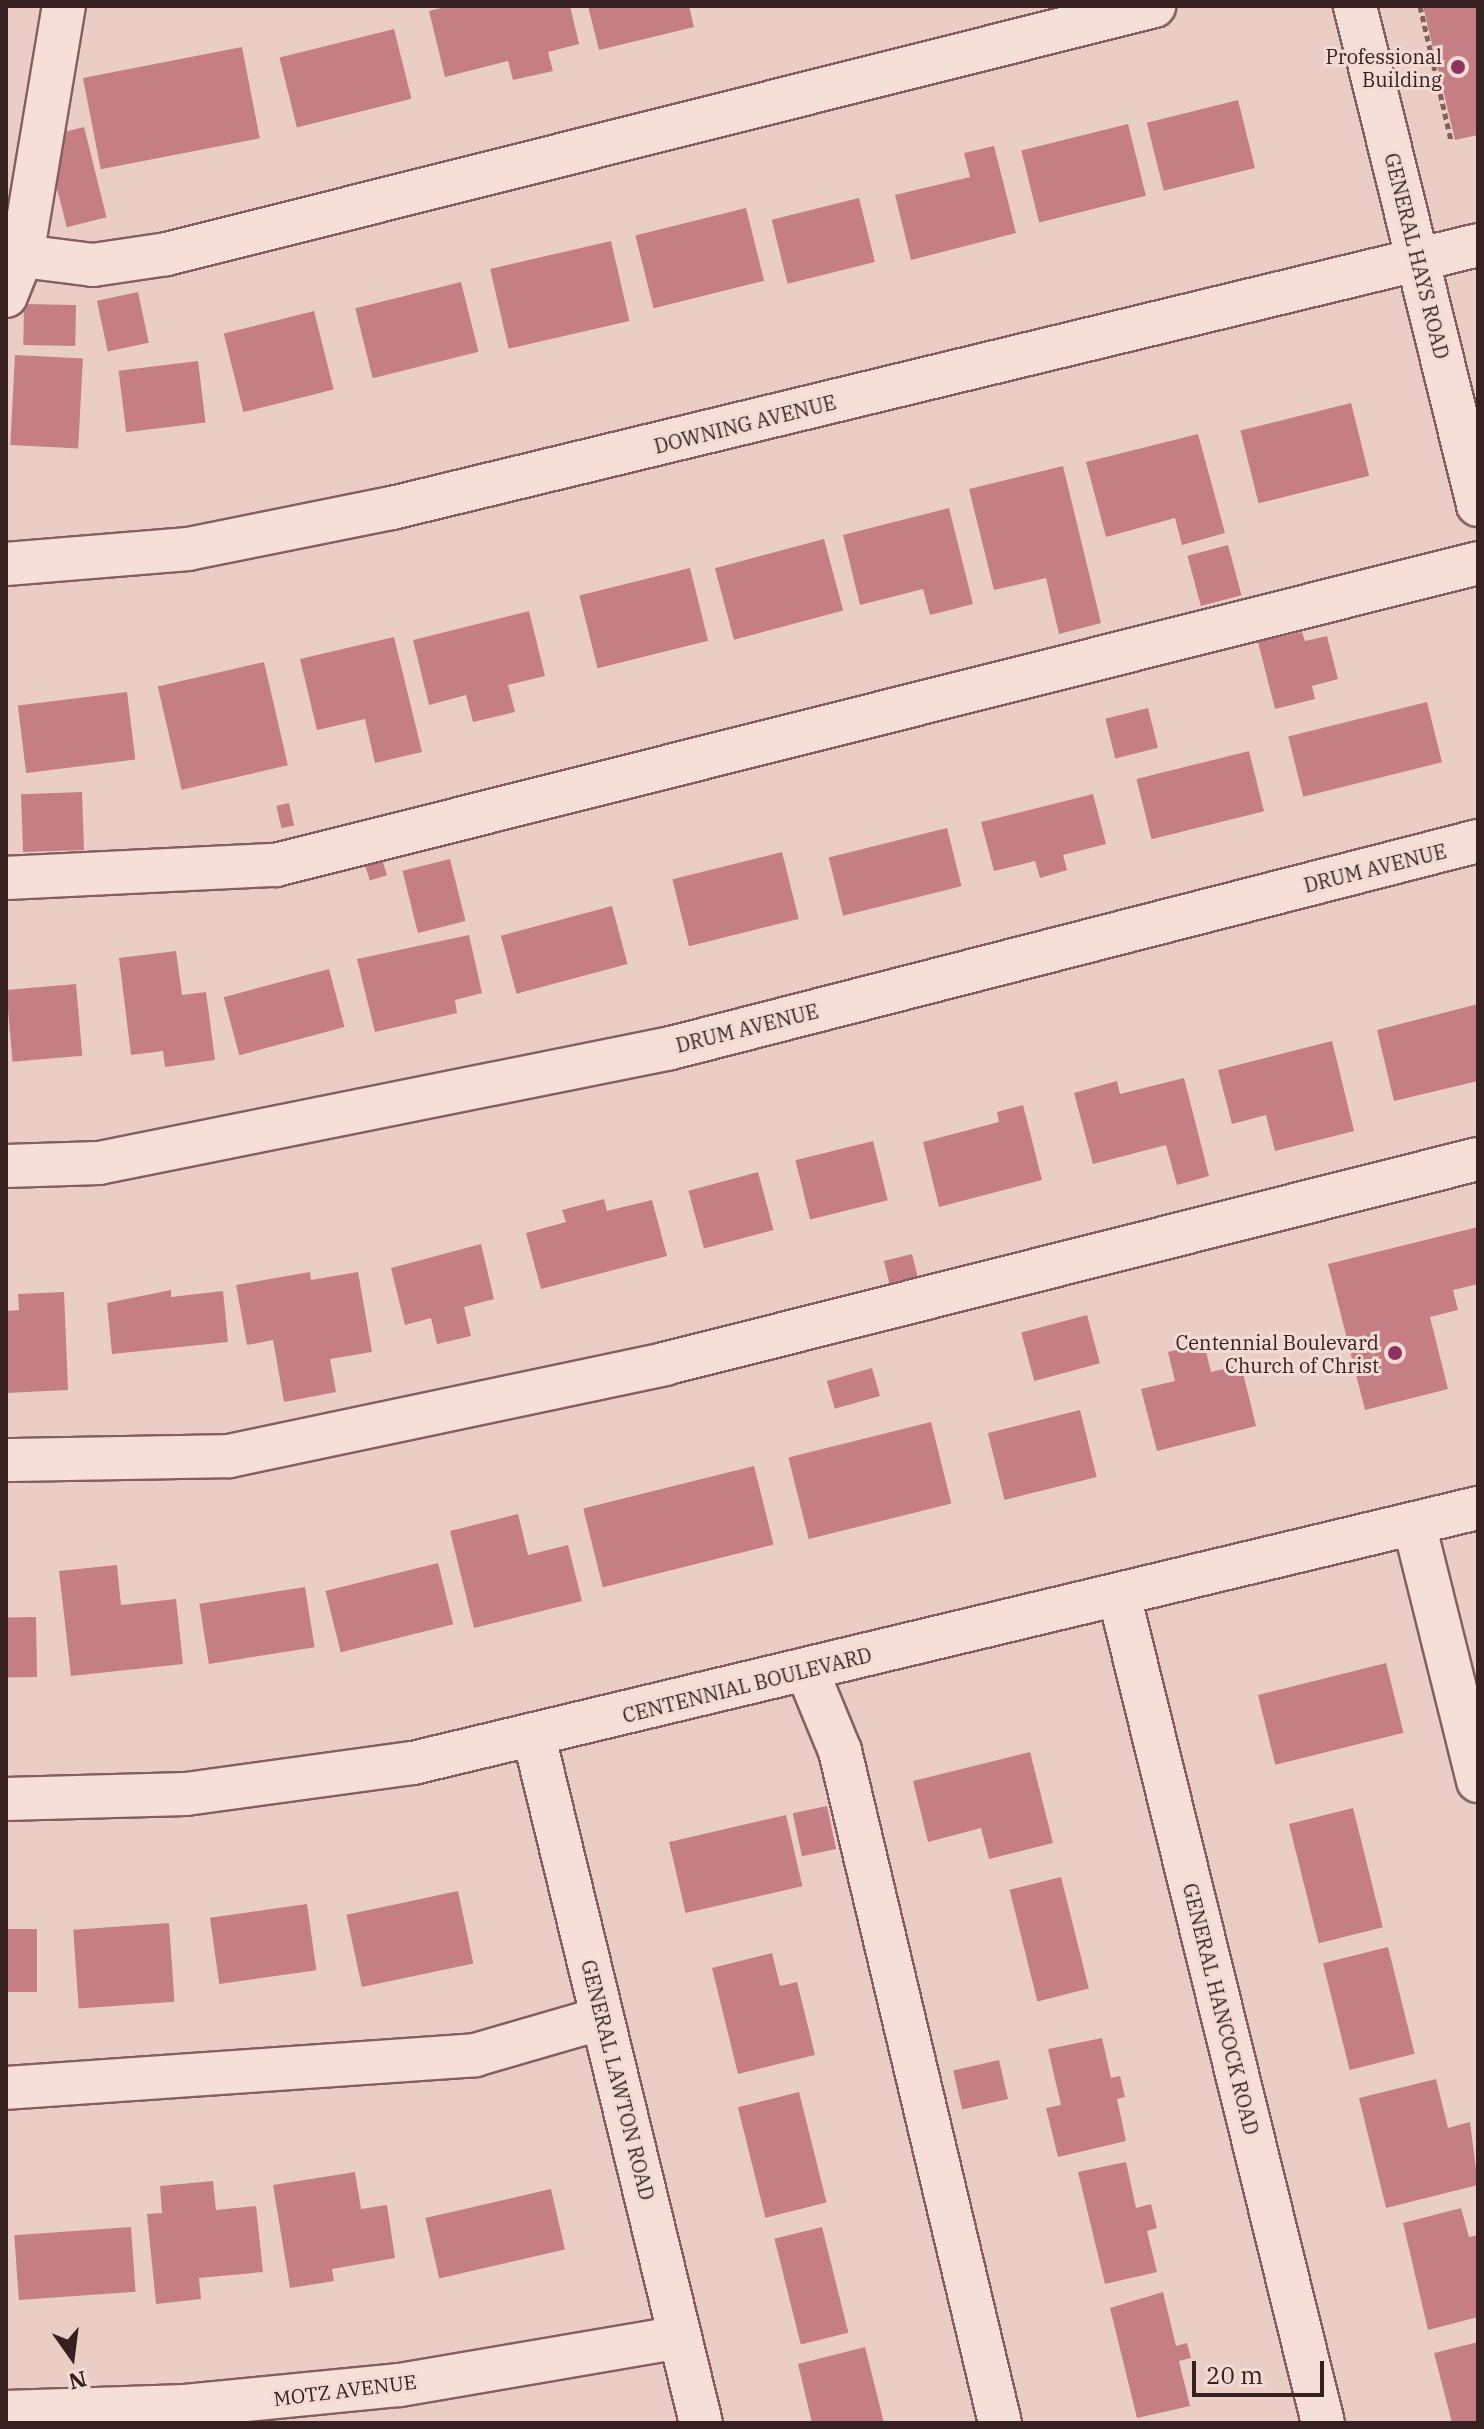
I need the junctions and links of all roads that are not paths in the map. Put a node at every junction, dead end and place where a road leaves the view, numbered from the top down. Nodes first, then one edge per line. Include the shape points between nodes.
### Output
1 (64, 6) edge
2 (1154, 6) edge
3 (1355, 6) edge
4 (35, 178) junction
5 (1478, 245) edge
6 (22, 256) junction
7 (1418, 260) junction
8 (93, 265) junction
9 (6, 296) edge
10 (6, 306) edge
11 (1478, 505) edge
12 (1478, 563) edge
13 (6, 564) edge
14 (1478, 841) edge
15 (6, 878) edge
16 (1478, 1159) edge
17 (6, 1166) edge
18 (6, 1460) edge
19 (1478, 1508) edge
20 (1414, 1524) junction
21 (1119, 1595) junction
22 (807, 1671) junction
23 (534, 1737) junction
24 (1478, 1781) edge
25 (6, 1799) edge
26 (602, 2018) junction
27 (6, 2088) edge
28 (680, 2337) junction
29 (6, 2412) edge
30 (701, 2423) edge
31 (1000, 2423) edge
32 (1323, 2423) edge

1 - 4 street
2 - 8 street via 167,254
3 - 7 street, GENERAL HAYS ROAD
4 - 6 street
4 - 8 street via 48,239
5 - 7 street, DOWNING AVENUE
6 - 8 street
6 - 9 street
7 - 11 street, GENERAL HAYS ROAD
7 - 13 street, DOWNING AVENUE via 406,505 188,549
8 - 10 street via 39,276
12 - 15 street via 276,865
14 - 17 street, DRUM AVENUE via 675,1047 99,1163
16 - 18 street via 664,1364 229,1456
19 - 20 street, CENTENNIAL BOULEVARD
20 - 21 street, CENTENNIAL BOULEVARD
20 - 24 street
21 - 22 street, CENTENNIAL BOULEVARD
21 - 32 street, GENERAL HANCOCK ROAD
22 - 23 street, CENTENNIAL BOULEVARD
22 - 31 street via 840,1751
23 - 25 street, CENTENNIAL BOULEVARD via 290,1783
23 - 26 street, GENERAL LAWTON ROAD
26 - 27 street via 475,2055
26 - 28 street, GENERAL LAWTON ROAD
28 - 29 street, MOTZ AVENUE via 384,2386 185,2406
28 - 30 street, GENERAL LAWTON ROAD

